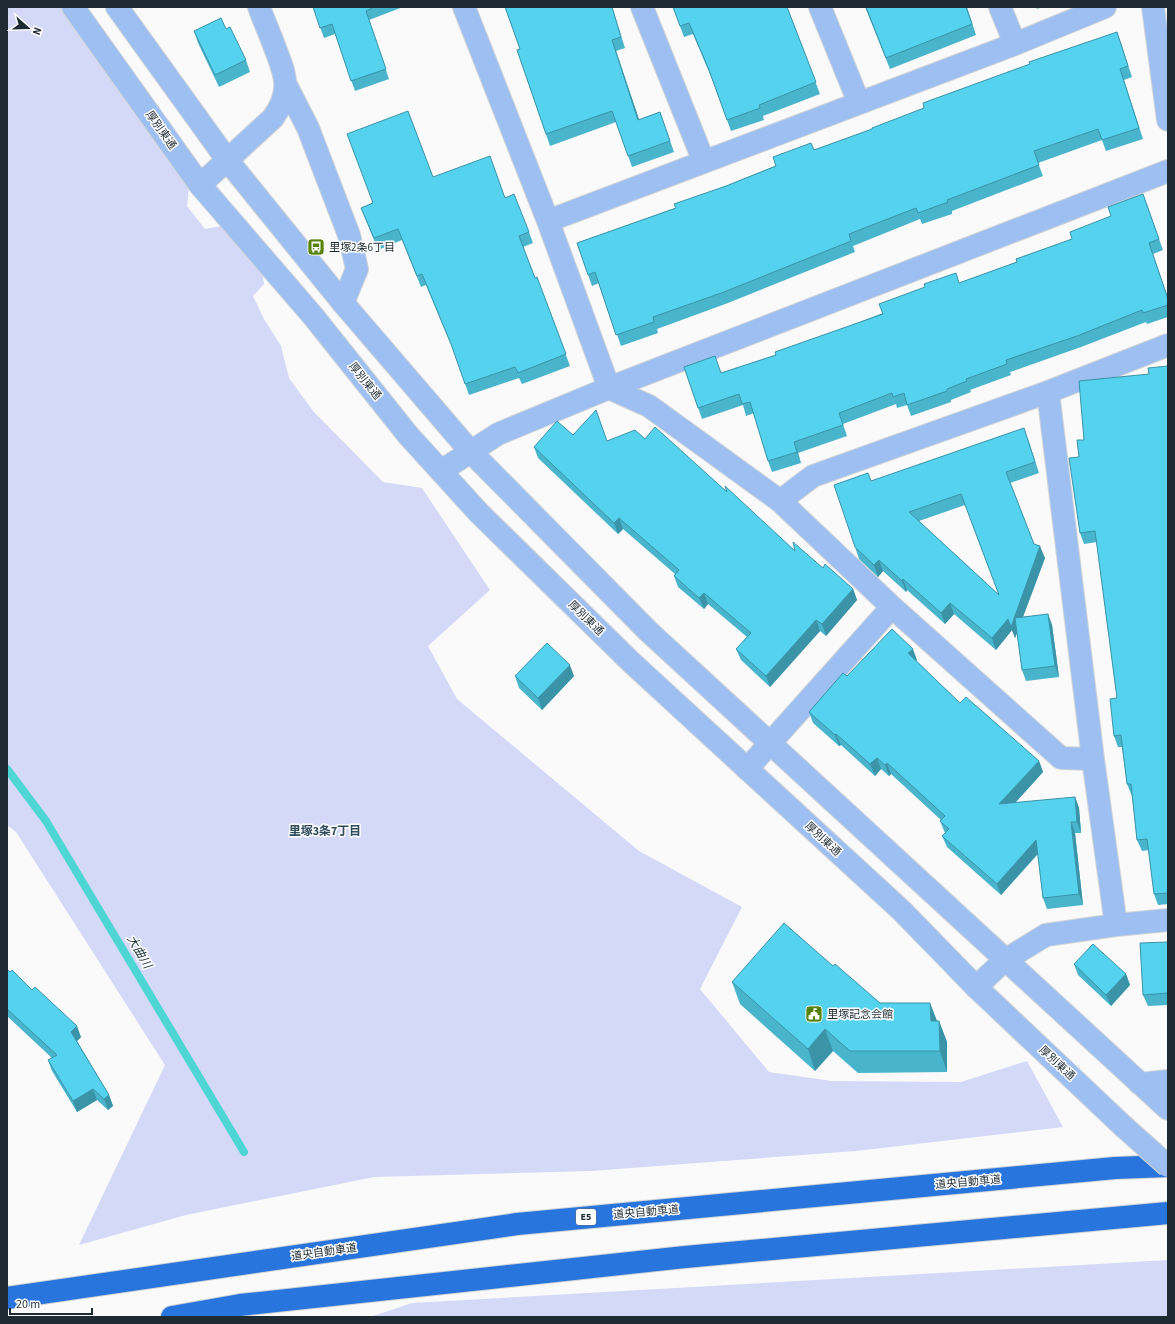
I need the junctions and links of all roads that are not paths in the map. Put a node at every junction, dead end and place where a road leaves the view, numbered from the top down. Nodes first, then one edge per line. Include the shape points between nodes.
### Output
1 (73, 7) edge
2 (117, 7) edge
3 (259, 7) edge
4 (464, 7) edge
5 (642, 7) edge
6 (820, 7) edge
7 (1000, 7) edge
8 (1105, 7) edge
9 (1153, 7) edge
10 (1015, 44) junction
11 (286, 84) junction
12 (858, 103) junction
13 (1168, 120) edge
14 (228, 161) junction
15 (704, 162) junction
16 (1168, 171) edge
17 (200, 185) junction
18 (548, 221) junction
19 (343, 304) junction
20 (1168, 345) edge
21 (610, 388) junction
22 (1048, 392) junction
23 (470, 451) junction
24 (441, 472) junction
25 (780, 501) junction
26 (892, 607) junction
27 (770, 744) junction
28 (1093, 759) junction
29 (747, 769) junction
30 (1168, 920) edge
31 (1116, 925) junction
32 (1005, 960) junction
33 (976, 987) junction
34 (1168, 1081) edge
35 (1140, 1084) junction
36 (1168, 1109) edge
37 (1168, 1166) edge
38 (1168, 1213) edge
39 (7, 1298) edge
40 (172, 1317) edge

1 - 17 street, 厚別東通
2 - 14 street
3 - 11 street via 285,75
4 - 18 street
5 - 15 street
6 - 12 street
7 - 10 street
8 - 10 street
9 - 13 street
10 - 12 street
11 - 14 street via 281,107 273,118
11 - 19 street via 308,128 349,235 357,269
12 - 15 street
14 - 17 street
14 - 19 street
15 - 18 street
16 - 21 street
17 - 24 street, 厚別東通 via 313,316 408,435
18 - 21 street
19 - 23 street
20 - 22 street
21 - 23 street via 498,434
21 - 25 street via 650,406
22 - 25 street via 813,476
22 - 28 street
23 - 24 street
23 - 27 street via 648,631
24 - 29 street, 厚別東通 via 492,526 625,656
25 - 26 street
26 - 27 street
26 - 28 street via 1061,758
27 - 29 street
27 - 32 street
28 - 31 street
29 - 33 street, 厚別東通 via 902,911
30 - 31 street
31 - 32 street via 1046,934
32 - 33 street
32 - 35 street
33 - 37 street, 厚別東通, bridge
34 - 35 street
35 - 36 street
37 - 39 highway, 道央自動車道 / E5 via 1108,1169 517,1224
38 - 40 highway via 677,1258 240,1305

